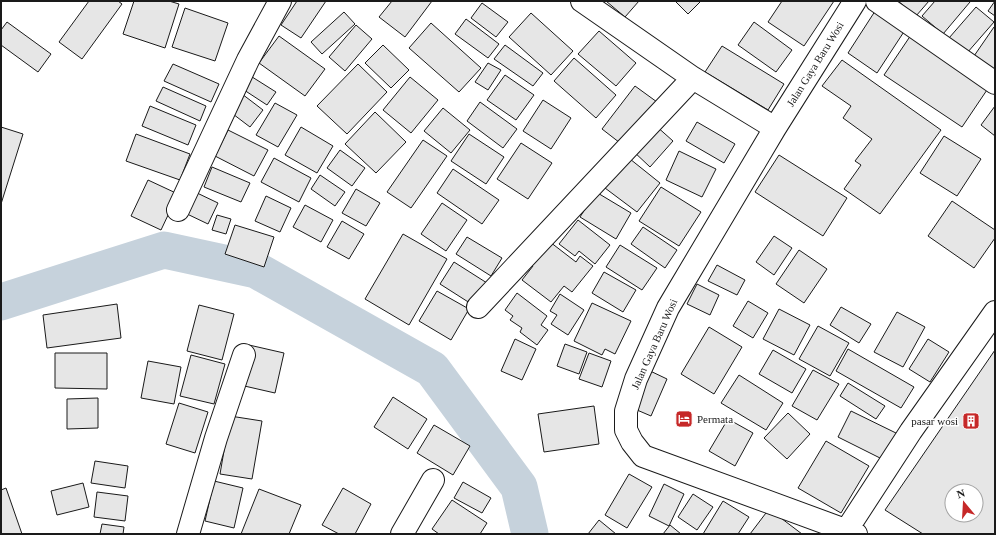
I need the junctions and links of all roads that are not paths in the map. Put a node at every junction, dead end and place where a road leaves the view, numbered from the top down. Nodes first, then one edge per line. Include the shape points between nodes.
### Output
1 (280, 1) edge
2 (582, 1) edge
3 (855, 1) edge
4 (877, 1) edge
5 (694, 78) junction
6 (995, 83) edge
7 (775, 128) junction
8 (178, 210) dead end
9 (478, 308) dead end
10 (995, 312) edge
11 (244, 355) dead end
12 (433, 480) dead end
13 (849, 533) edge
14 (188, 534) edge
15 (402, 534) edge

1 - 8 street via 248,60
2 - 5 street
3 - 7 street, Jalan Gaya Baru Wosi
4 - 6 street
5 - 7 street
5 - 9 street
7 - 13 street, Jalan Gaya Baru Wosi via 668,308 636,379 626,411 626,430 638,452 653,460
10 - 13 street via 911,431
11 - 14 street
12 - 15 street

